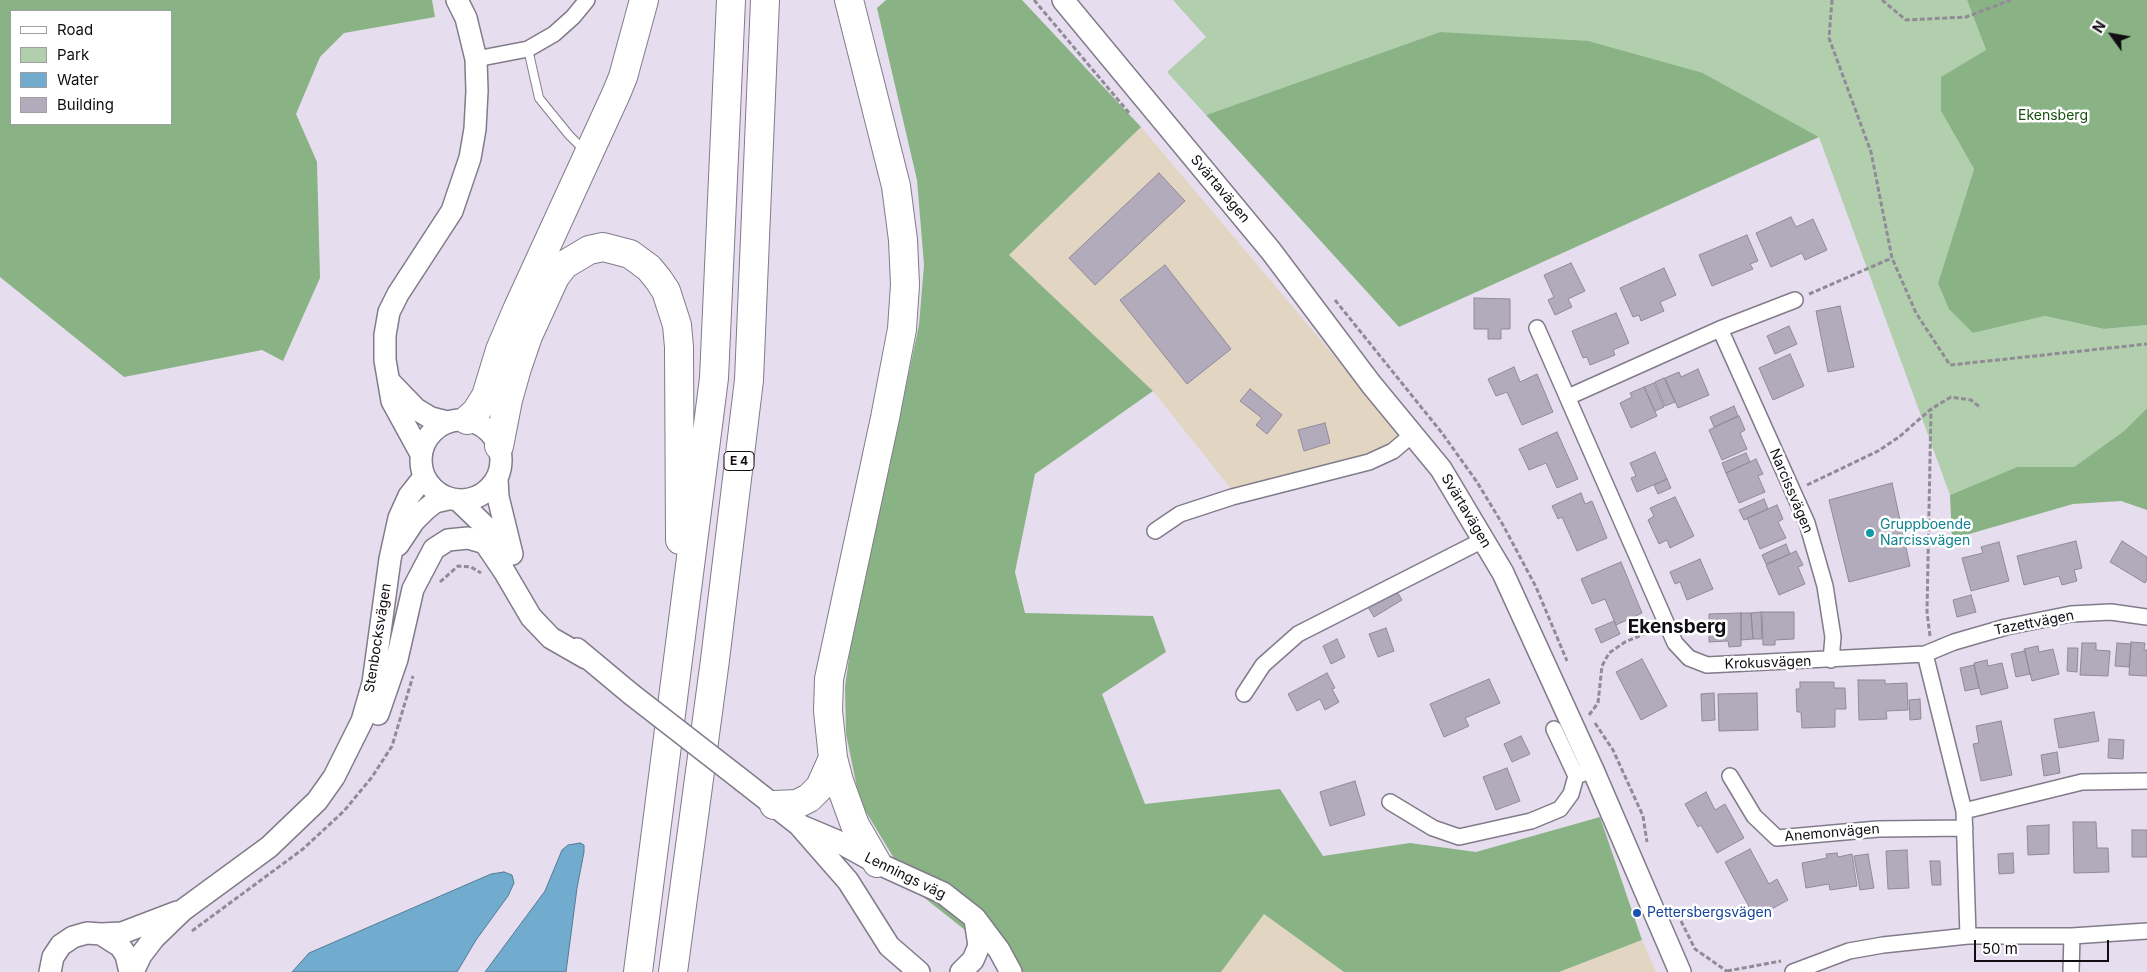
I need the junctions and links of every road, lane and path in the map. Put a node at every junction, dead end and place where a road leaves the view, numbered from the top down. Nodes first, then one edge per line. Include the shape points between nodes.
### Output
1 (457, 0) edge
2 (587, 0) edge
3 (644, 0) edge
4 (731, 0) edge
5 (765, 0) edge
6 (849, 0) edge
7 (1063, 0) edge
8 (1832, 0) edge
9 (1882, 0) edge
10 (2011, 0) edge
11 (528, 49) junction
12 (476, 58) junction
13 (589, 154) junction
14 (1892, 258) junction
15 (1795, 300) joint
16 (1537, 328) dead end
17 (1720, 329) junction
18 (2147, 344) edge
19 (389, 381) junction
20 (1568, 397) junction
21 (1981, 408) dead end
22 (1931, 409) junction
23 (457, 421) junction
24 (1414, 434) junction
25 (499, 446) junction
26 (421, 454) junction
27 (424, 477) junction
28 (497, 479) junction
29 (1793, 491) junction
30 (454, 500) junction
31 (1155, 531) dead end
32 (1483, 540) junction
33 (390, 558) junction
34 (516, 567) junction
35 (485, 575) dead end
36 (438, 584) dead end
37 (2147, 617) edge
38 (1669, 628) junction
39 (1928, 652) junction
40 (680, 655) junction
41 (586, 658) junction
42 (1832, 660) junction
43 (415, 670) dead end
44 (1244, 694) dead end
45 (1589, 715) dead end
46 (1554, 729) dead end
47 (1613, 750) dead end
48 (833, 758) junction
49 (1584, 773) junction
50 (1730, 776) dead end
51 (334, 777) junction
52 (2147, 781) edge
53 (1390, 802) dead end
54 (774, 805) junction
55 (1964, 811) junction
56 (799, 825) junction
57 (1965, 828) junction
58 (1648, 850) dead end
59 (877, 863) junction
60 (183, 910) junction
61 (1679, 916) dead end
62 (975, 918) junction
63 (2147, 931) edge
64 (101, 934) junction
65 (185, 936) dead end
66 (1968, 936) junction
67 (2072, 936) junction
68 (50, 972) edge
69 (131, 972) edge
70 (638, 972) edge
71 (673, 972) edge
72 (919, 972) edge
73 (961, 972) edge
74 (1011, 972) edge
75 (1680, 972) edge
76 (1728, 972) edge
77 (1793, 972) edge
78 (2071, 972) edge

1 - 12 main road via 466,18
2 - 11 street via 554,34
3 - 13 highway via 623,77
4 - 40 highway, E 4 via 714,378
5 - 71 highway, E 4 via 748,380
6 - 48 highway via 896,186 905,285 902,329 885,418 829,679 828,711
7 - 24 main road, Svärtavägen via 1271,251 1371,384
8 - 14 path via 1829,38 1871,152
9 - 10 path via 1906,20 1966,18
11 - 12 street
11 - 13 lane via 539,98
12 - 19 main road via 475,129 470,158 452,212 389,312 385,335
13 - 23 highway via 517,310 486,396 476,412
14 - 15 path
14 - 18 path via 1916,313 1950,364
15 - 17 street
16 - 20 street, Krokusvägen
17 - 20 street
17 - 29 street, Narcissvägen
19 - 23 main road via 431,418
19 - 26 main road via 392,401
20 - 38 street, Krokusvägen
21 - 22 path via 1972,400 1951,398
22 - 29 path via 1878,451
22 - 39 path
23 - 25 main road via 486,429
23 - 26 main road via 429,435
24 - 31 street via 1393,451 1369,462 1232,497 1180,514
24 - 32 main road, Svärtavägen via 1441,469
25 - 28 main road via 501,463
25 - 40 highway via 508,400 528,336 555,277 564,265 589,250 603,247 617,249 640,260 666,291 677,325
26 - 27 main road
27 - 30 main road via 430,486
27 - 33 main road, Stenbocksvägen via 409,496 399,518
28 - 30 main road via 481,496
28 - 34 main road via 504,528
29 - 42 street, Narcissvägen via 1807,523 1825,586 1833,637
30 - 33 main road, Stenbocksvägen via 435,502 414,521
30 - 34 main road via 484,525
32 - 44 street via 1298,634 1263,665
32 - 49 main road, Svärtavägen via 1503,573
33 - 51 main road, Stenbocksvägen via 373,683 362,720
34 - 41 main road via 557,629
35 - 36 path via 471,567 458,566
37 - 39 street, Tazettvägen via 2111,612 2071,614 2006,627
38 - 42 street, Krokusvägen via 1675,642 1689,658 1707,665
38 - 45 path via 1654,630 1625,642 1609,653 1602,666 1598,703
39 - 42 street, Krokusvägen
39 - 55 street
40 - 70 highway, E 4
41 - 51 main road via 551,638 531,616 485,543 468,538 448,540 434,549 413,589 397,659 372,729
41 - 54 main road, bridge
43 - 65 path via 392,746 344,811 303,849
46 - 49 street
47 - 58 path via 1642,816
48 - 54 highway via 820,787 809,798 797,804
48 - 59 highway via 854,826
49 - 53 street via 1560,809 1531,821 1459,837 1433,828
49 - 75 main road, Svärtavägen
50 - 57 street, Anemonvägen via 1754,816 1778,838 1878,829
51 - 60 main road, Stenbocksvägen via 317,801 269,847
52 - 55 street via 2082,782
54 - 56 main road
55 - 57 street
56 - 59 main road, Lennings väg
56 - 72 main road via 848,881 889,946
57 - 66 street
59 - 62 main road, Lennings väg via 943,893
60 - 64 main road, Stenbocksvägen via 122,933
60 - 69 main road, Stenbocksvägen via 154,938
61 - 76 path via 1695,949
62 - 73 main road via 979,946 973,960
62 - 74 main road, Lennings väg
63 - 67 street
64 - 68 main road, Stenbocksvägen via 87,933 61,945 53,957
64 - 69 main road via 120,946
66 - 67 street
66 - 77 street via 1849,951
67 - 78 street

